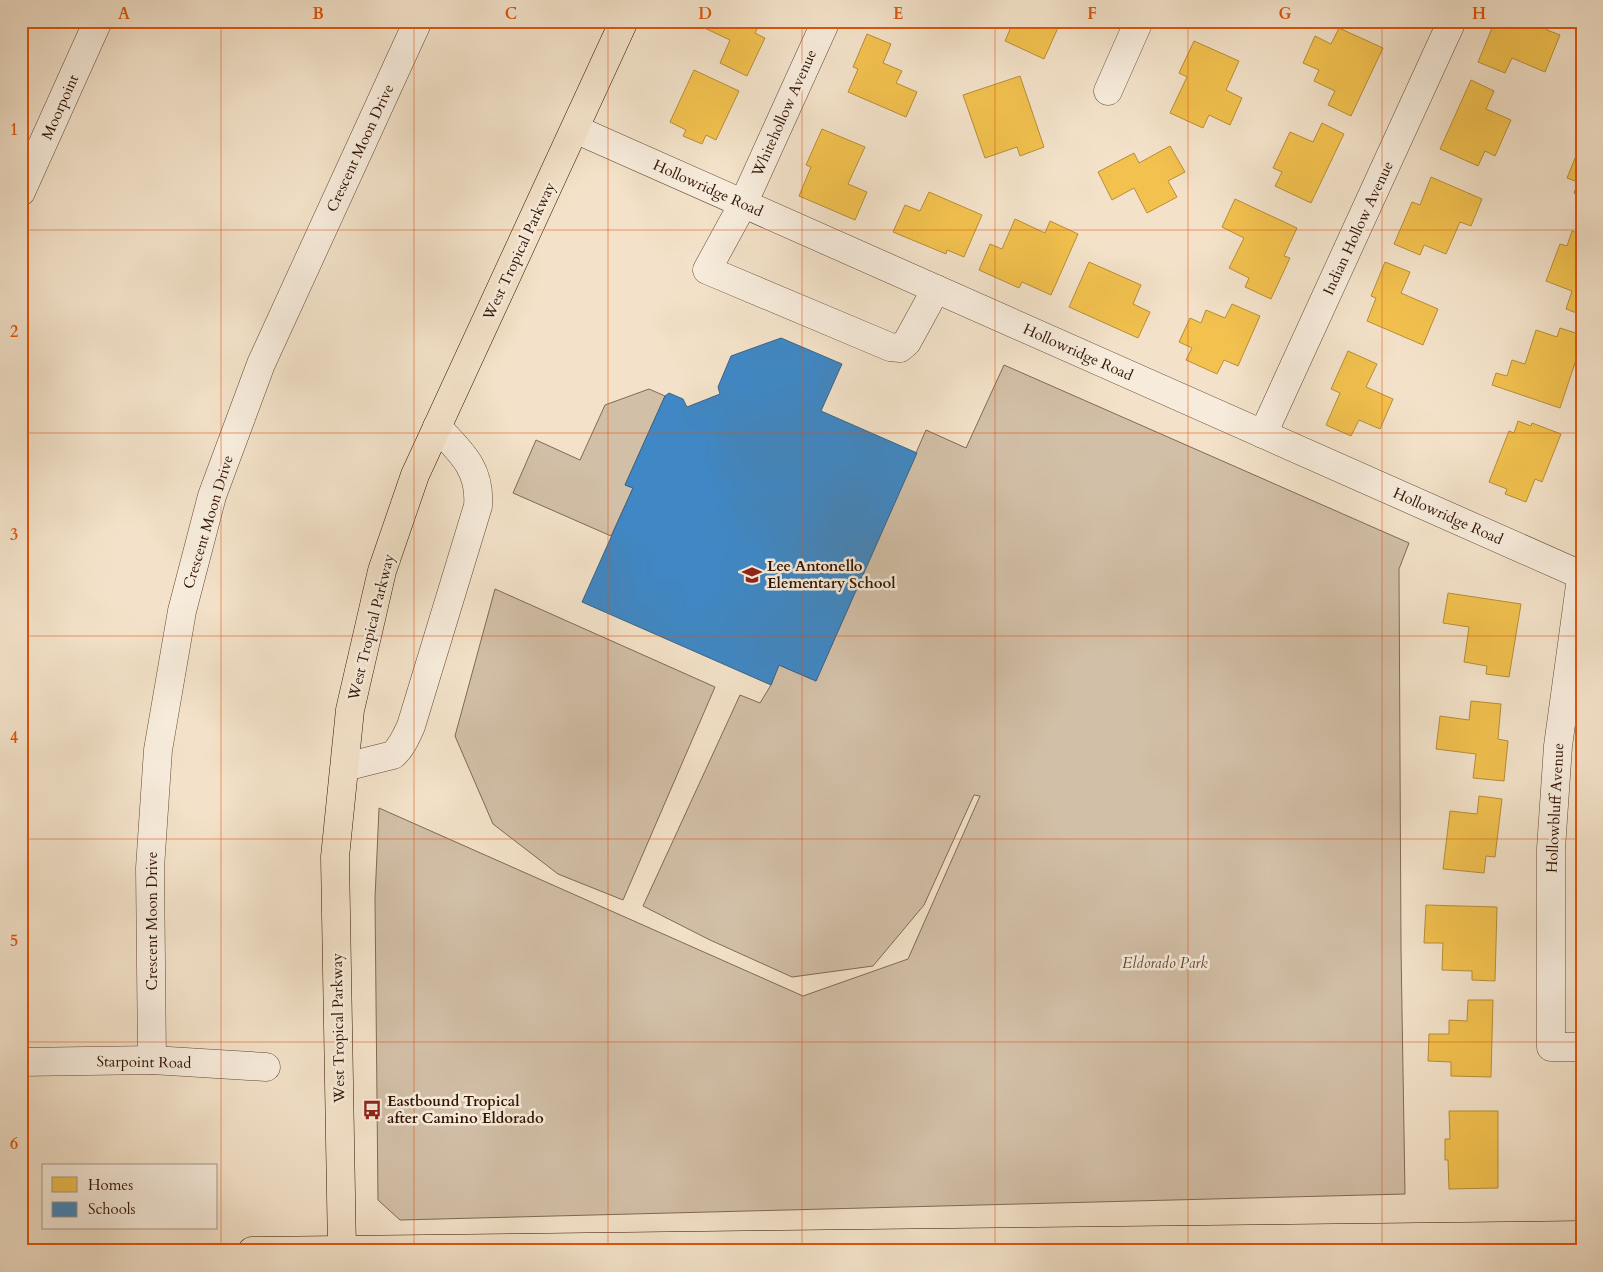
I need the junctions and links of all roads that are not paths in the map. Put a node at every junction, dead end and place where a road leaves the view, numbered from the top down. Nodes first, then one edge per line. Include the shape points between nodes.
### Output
1 (98, 21) edge
2 (418, 21) edge
3 (624, 21) edge
4 (826, 21) edge
5 (1139, 21) edge
6 (1452, 21) edge
7 (1108, 91) dead end
8 (575, 129) junction
9 (21, 192) edge
10 (743, 204) junction
11 (936, 290) junction
12 (437, 427) junction
13 (1263, 434) junction
14 (1581, 573) edge
15 (344, 767) junction
16 (1582, 1047) edge
17 (152, 1060) junction
18 (21, 1062) edge
19 (266, 1067) dead end
20 (1582, 1235) edge
21 (1299, 1244) edge
22 (342, 1250) edge
23 (252, 1251) edge

1 - 9 street, Moorpoint
2 - 17 street, Crescent Moon Drive via 261,364 212,496 182,610 158,750 150,868
3 - 8 main road, West Tropical Parkway
4 - 10 street, Whitehollow Avenue
5 - 7 street
6 - 13 street, Indian Hollow Avenue
8 - 10 street, Hollowridge Road
8 - 12 main road, West Tropical Parkway
10 - 11 street, Hollowridge Road
10 - 11 street, Whitehollow Avenue via 707,270 890,348 900,348 907,342
11 - 13 street, Hollowridge Road
12 - 15 main road, West Tropical Parkway via 415,475 382,571 350,710
12 - 15 street via 460,450 472,468 477,479 478,506 406,738 394,754
13 - 14 street, Hollowridge Road
14 - 16 street, Hollowbluff Avenue via 1558,746 1553,830 1552,1047
15 - 22 main road, West Tropical Parkway via 335,872
17 - 18 street, Starpoint Road
17 - 19 street, Starpoint Road
20 - 21 main road
21 - 22 main road
22 - 23 main road

